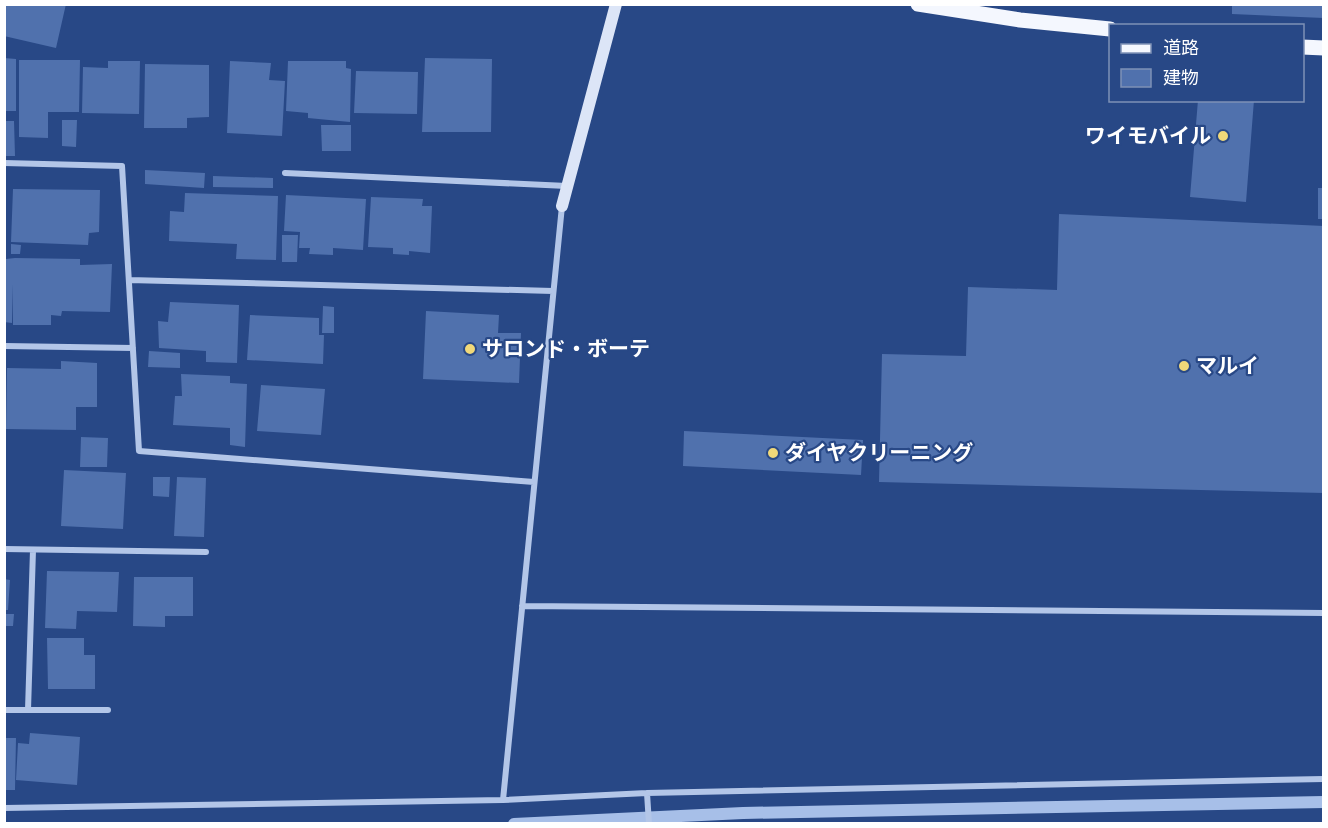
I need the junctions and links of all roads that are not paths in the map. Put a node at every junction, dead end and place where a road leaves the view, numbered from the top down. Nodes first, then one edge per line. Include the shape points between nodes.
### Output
1 (616, 4) edge
2 (918, 4) edge
3 (1109, 30) edge
4 (1304, 47) edge
5 (1323, 48) edge
6 (4, 163) edge
7 (285, 173) dead end
8 (567, 186) junction
9 (562, 206) joint
10 (129, 280) junction
11 (553, 291) junction
12 (4, 346) edge
13 (133, 348) junction
14 (534, 482) junction
15 (4, 549) edge
16 (33, 550) junction
17 (206, 552) dead end
18 (522, 606) junction
19 (1323, 613) edge
20 (4, 710) edge
21 (28, 710) junction
22 (108, 710) dead end
23 (1323, 779) edge
24 (647, 793) junction
25 (503, 800) junction
26 (4, 808) edge
27 (649, 824) edge

1 - 8 street
2 - 3 main road
4 - 5 main road
6 - 10 street via 122,166
7 - 8 street
8 - 9 street
9 - 11 street
10 - 11 street
10 - 13 street
11 - 14 street
12 - 13 street
13 - 14 street via 139,451
14 - 18 street
15 - 16 street
16 - 17 street
16 - 21 street
18 - 19 street
18 - 25 street
20 - 21 street
21 - 22 street
23 - 24 street
24 - 25 street
24 - 27 street
25 - 26 street

